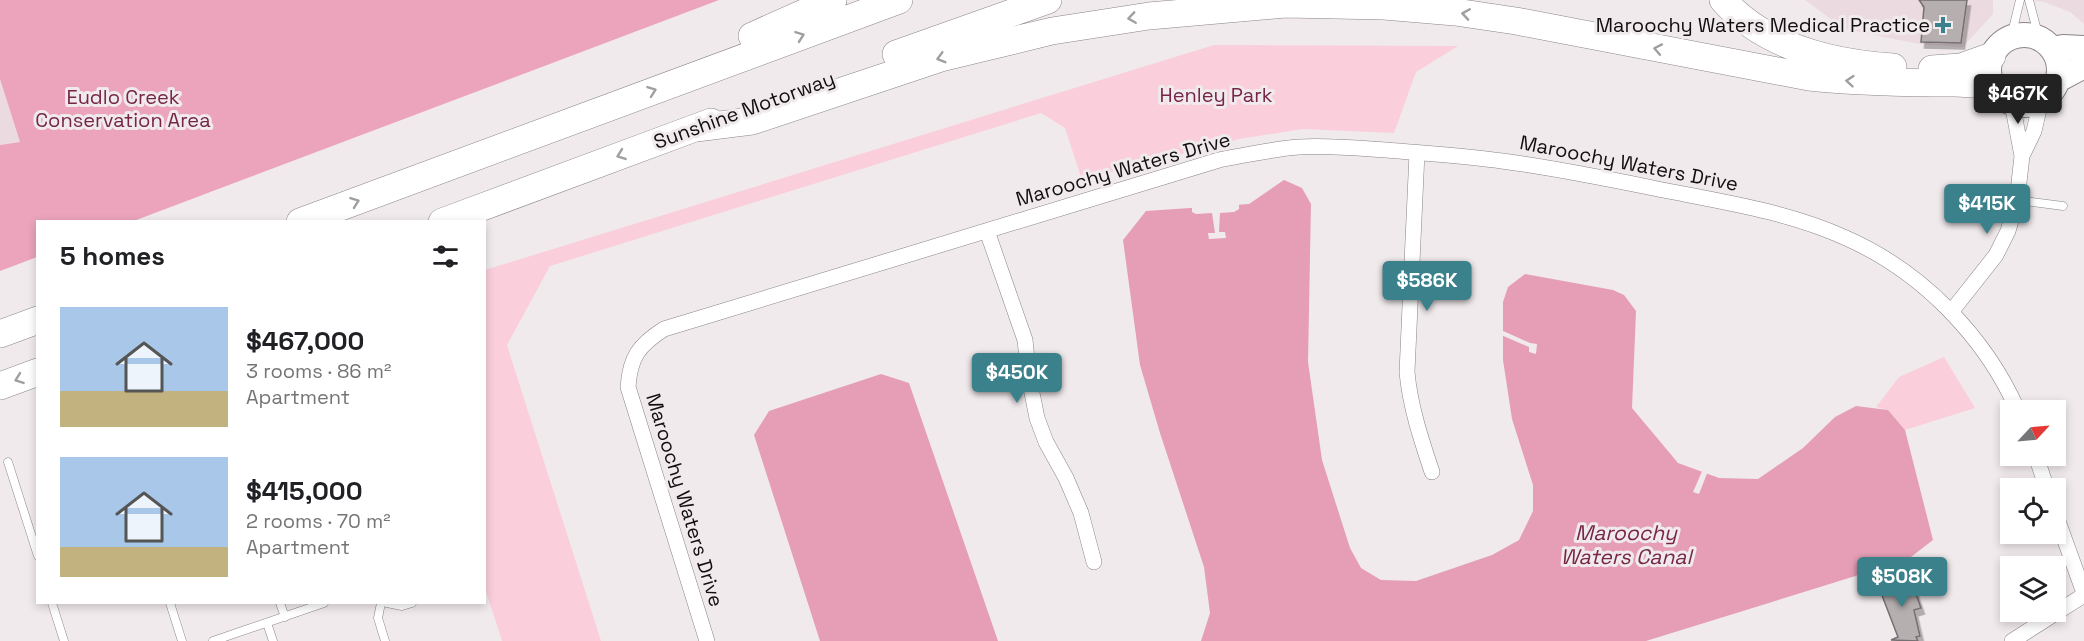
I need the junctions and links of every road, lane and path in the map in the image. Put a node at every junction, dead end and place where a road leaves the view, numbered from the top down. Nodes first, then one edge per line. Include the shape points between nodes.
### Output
1 (833, 0) edge
2 (899, 0) edge
3 (1048, 0) edge
4 (1723, 0) edge
5 (2020, 0) edge
6 (2029, 0) edge
7 (2011, 37) junction
8 (2046, 44) junction
9 (2084, 48) edge
10 (1992, 56) junction
11 (2084, 66) edge
12 (706, 71) junction
13 (2058, 80) junction
14 (1992, 84) junction
15 (2041, 101) junction
16 (2012, 103) junction
17 (696, 128) junction
18 (1417, 153) junction
19 (2022, 156) junction
20 (2017, 200) junction
21 (2063, 206) dead end
22 (305, 220) edge
23 (447, 220) edge
24 (987, 231) junction
25 (1951, 312) junction
26 (36, 321) edge
27 (0, 334) edge
28 (36, 373) edge
29 (0, 386) edge
30 (2014, 400) edge
31 (8, 462) dead end
32 (1432, 472) dead end
33 (2066, 544) edge
34 (36, 550) edge
35 (1094, 562) dead end
36 (2084, 594) edge
37 (52, 604) edge
38 (170, 604) edge
39 (280, 604) edge
40 (321, 604) edge
41 (381, 604) edge
42 (392, 604) edge
43 (409, 604) edge
44 (285, 617) junction
45 (267, 623) junction
46 (64, 641) edge
47 (182, 641) edge
48 (213, 641) edge
49 (273, 641) edge
50 (385, 641) edge
51 (707, 641) edge
52 (2012, 641) edge

1 - 12 highway via 746,39
12 -> 2 highway
3 - 17 highway, Sunshine Motorway
4 - 10 highway via 1769,36 1843,61 1934,69 1961,67
5 - 7 lane
6 - 8 lane
7 - 8 main road via 2020,34
7 - 10 main road
8 - 9 main road
8 - 13 main road via 2058,59
10 - 14 main road
11 - 13 main road
22 -> 12 highway
13 - 15 main road
14 - 16 main road
14 -> 17 highway via 1903,84 1809,77 1455,12 1285,4 1170,13 1052,31 941,58 752,121
15 - 16 main road
15 - 19 street via 2034,131
16 - 19 street
17 -> 23 highway, Sunshine Motorway
18 - 24 street, Maroochy Waters Drive via 1306,147 1219,160
18 - 25 street, Maroochy Waters Drive via 1563,170 1802,221 1848,238 1889,262
18 - 32 street via 1407,372 1418,431
19 - 20 street
20 - 21 lane
20 - 25 street via 1996,255
24 - 35 street via 1025,340 1037,418 1081,513
24 - 51 street, Maroochy Waters Drive via 664,329 637,351 629,370 628,387
25 - 30 street, Maroochy Waters Drive via 1981,347
26 - 27 highway
28 -> 29 highway
31 - 34 lane
33 - 36 street
36 - 52 street
37 - 46 lane
38 - 47 lane
39 - 44 lane
40 - 44 lane
41 - 50 lane via 378,618
42 - 43 lane
44 - 45 lane
45 - 48 lane
45 - 49 lane

